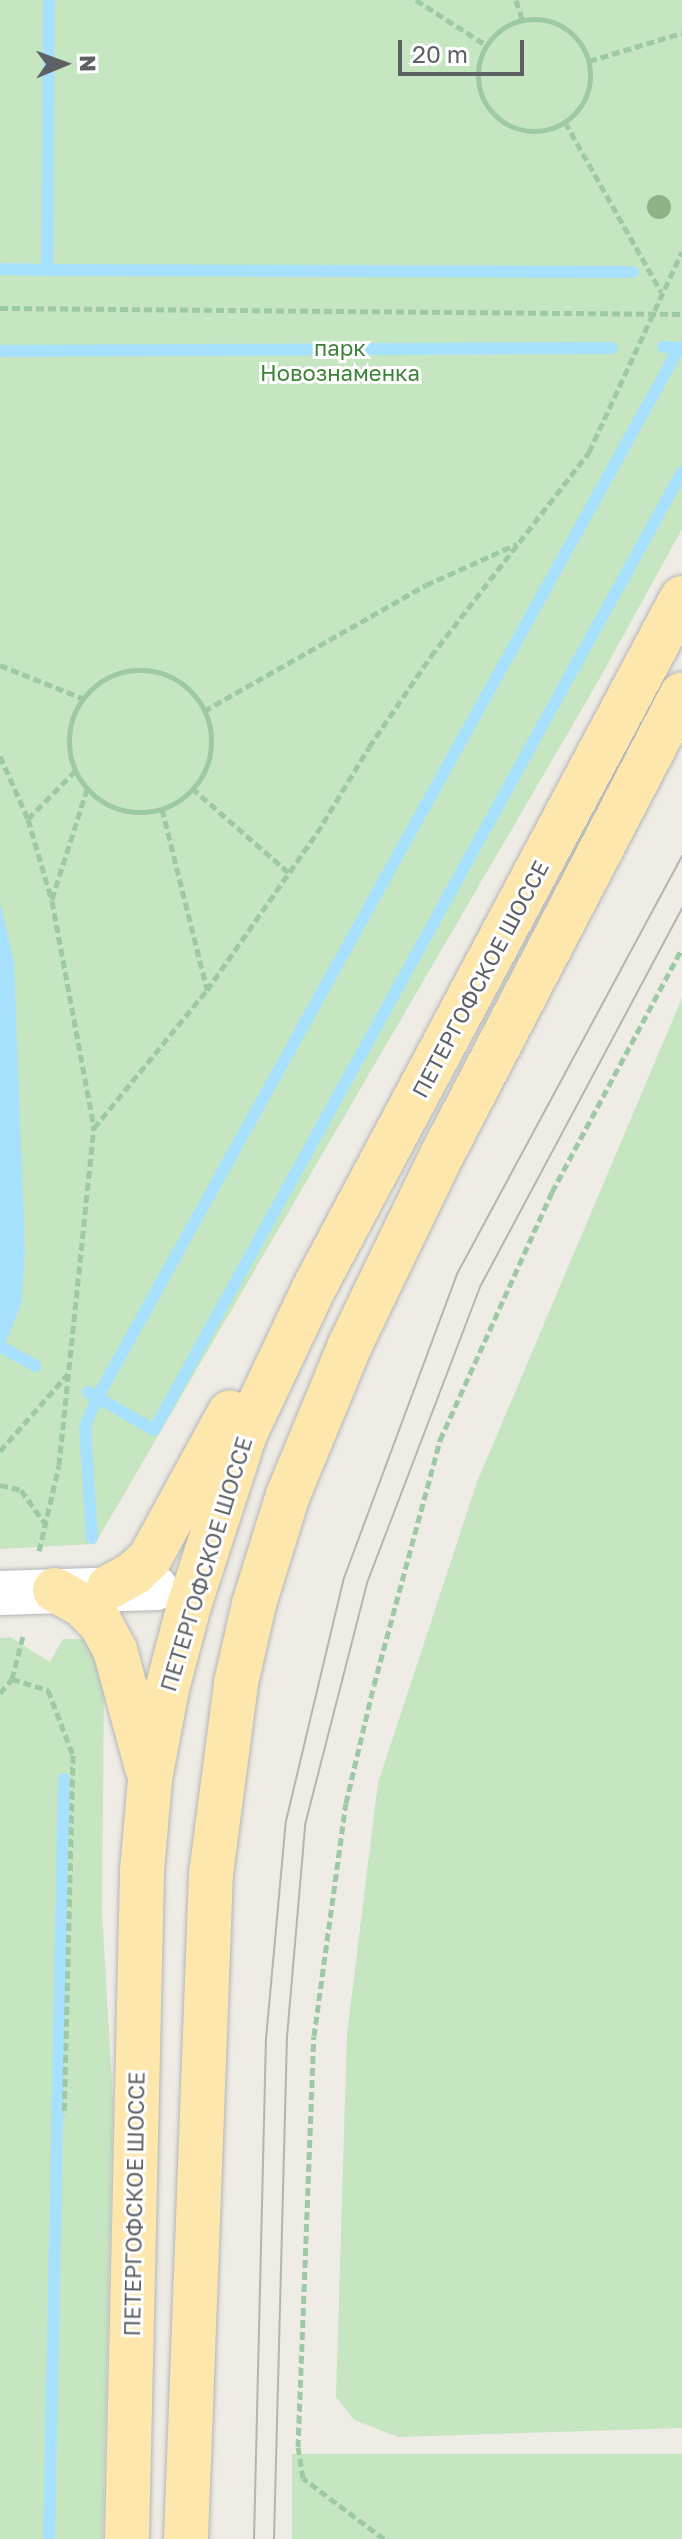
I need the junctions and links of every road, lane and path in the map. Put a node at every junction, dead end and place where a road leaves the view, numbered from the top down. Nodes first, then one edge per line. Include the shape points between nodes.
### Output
1 (416, 0) edge
2 (516, 0) edge
3 (522, 19) junction
4 (682, 33) edge
5 (486, 45) junction
6 (589, 61) junction
7 (565, 122) junction
8 (682, 252) edge
9 (661, 293) junction
10 (0, 308) edge
11 (654, 313) junction
12 (682, 314) edge
13 (518, 544) junction
14 (682, 598) edge
15 (0, 665) edge
16 (682, 694) edge
17 (82, 698) junction
18 (204, 711) junction
19 (0, 756) edge
20 (75, 771) junction
21 (192, 788) junction
22 (87, 789) junction
23 (162, 809) junction
24 (28, 819) junction
25 (289, 873) junction
26 (52, 901) junction
27 (682, 949) edge
28 (207, 990) junction
29 (94, 1128) junction
30 (314, 1288) junction
31 (70, 1372) junction
32 (0, 1451) edge
33 (0, 1485) edge
34 (288, 1495) junction
35 (46, 1525) junction
36 (46, 1572) junction
37 (109, 1587) junction
38 (181, 1591) junction
39 (0, 1593) edge
40 (21, 1646) dead end
41 (12, 1679) junction
42 (0, 1693) edge
43 (231, 1720) junction
44 (150, 1779) junction
45 (64, 2115) dead end
46 (127, 2539) edge
47 (186, 2539) edge
48 (384, 2539) edge

1 - 5 path
2 - 3 path
3 - 5 path
3 - 6 path via 540,18 572,32
4 - 6 path
5 - 7 path via 478,86 500,120 525,131 553,129
6 - 7 path via 587,95
7 - 9 path
8 - 9 path
9 - 11 path
10 - 11 path
11 - 12 path
11 - 13 path via 589,452
13 - 18 path via 426,585
13 - 25 path via 431,656
14 - 30 main road, ПЕТЕРГОФСКОЕ ШОССЕ
15 - 17 path
16 - 34 main road via 436,1167 350,1345
17 - 18 path via 100,681 123,671 147,670 171,676 191,690
17 - 20 path via 69,734
18 - 21 path via 211,734 209,758
19 - 24 path
20 - 22 path
20 - 24 path
21 - 23 path
21 - 25 path
22 - 23 path via 122,810
22 - 26 path
23 - 28 path
24 - 26 path
25 - 28 path
26 - 29 path
27 - 48 path via 552,1192 440,1440 346,1803 314,2036 298,2447 303,2478
28 - 29 path
29 - 31 path
30 - 37 main road via 273,1334 150,1558
30 - 38 main road, ПЕТЕРГОФСКОЕ ШОССЕ via 245,1434
31 - 32 path
31 - 35 path
33 - 35 path via 21,1490
34 - 38 main road via 221,1564
34 - 43 main road via 254,1604
35 - 36 path
36 - 37 street
36 - 39 street
36 - 44 main road via 101,1624 115,1650
37 - 38 street
38 - 43 main road via 204,1626
38 - 44 main road, ПЕТЕРГОФСКОЕ ШОССЕ
40 - 41 path
41 - 42 path
41 - 45 path via 48,1690 73,1755
43 - 47 main road via 211,1874
44 - 46 main road, ПЕТЕРГОФСКОЕ ШОССЕ via 142,1871

